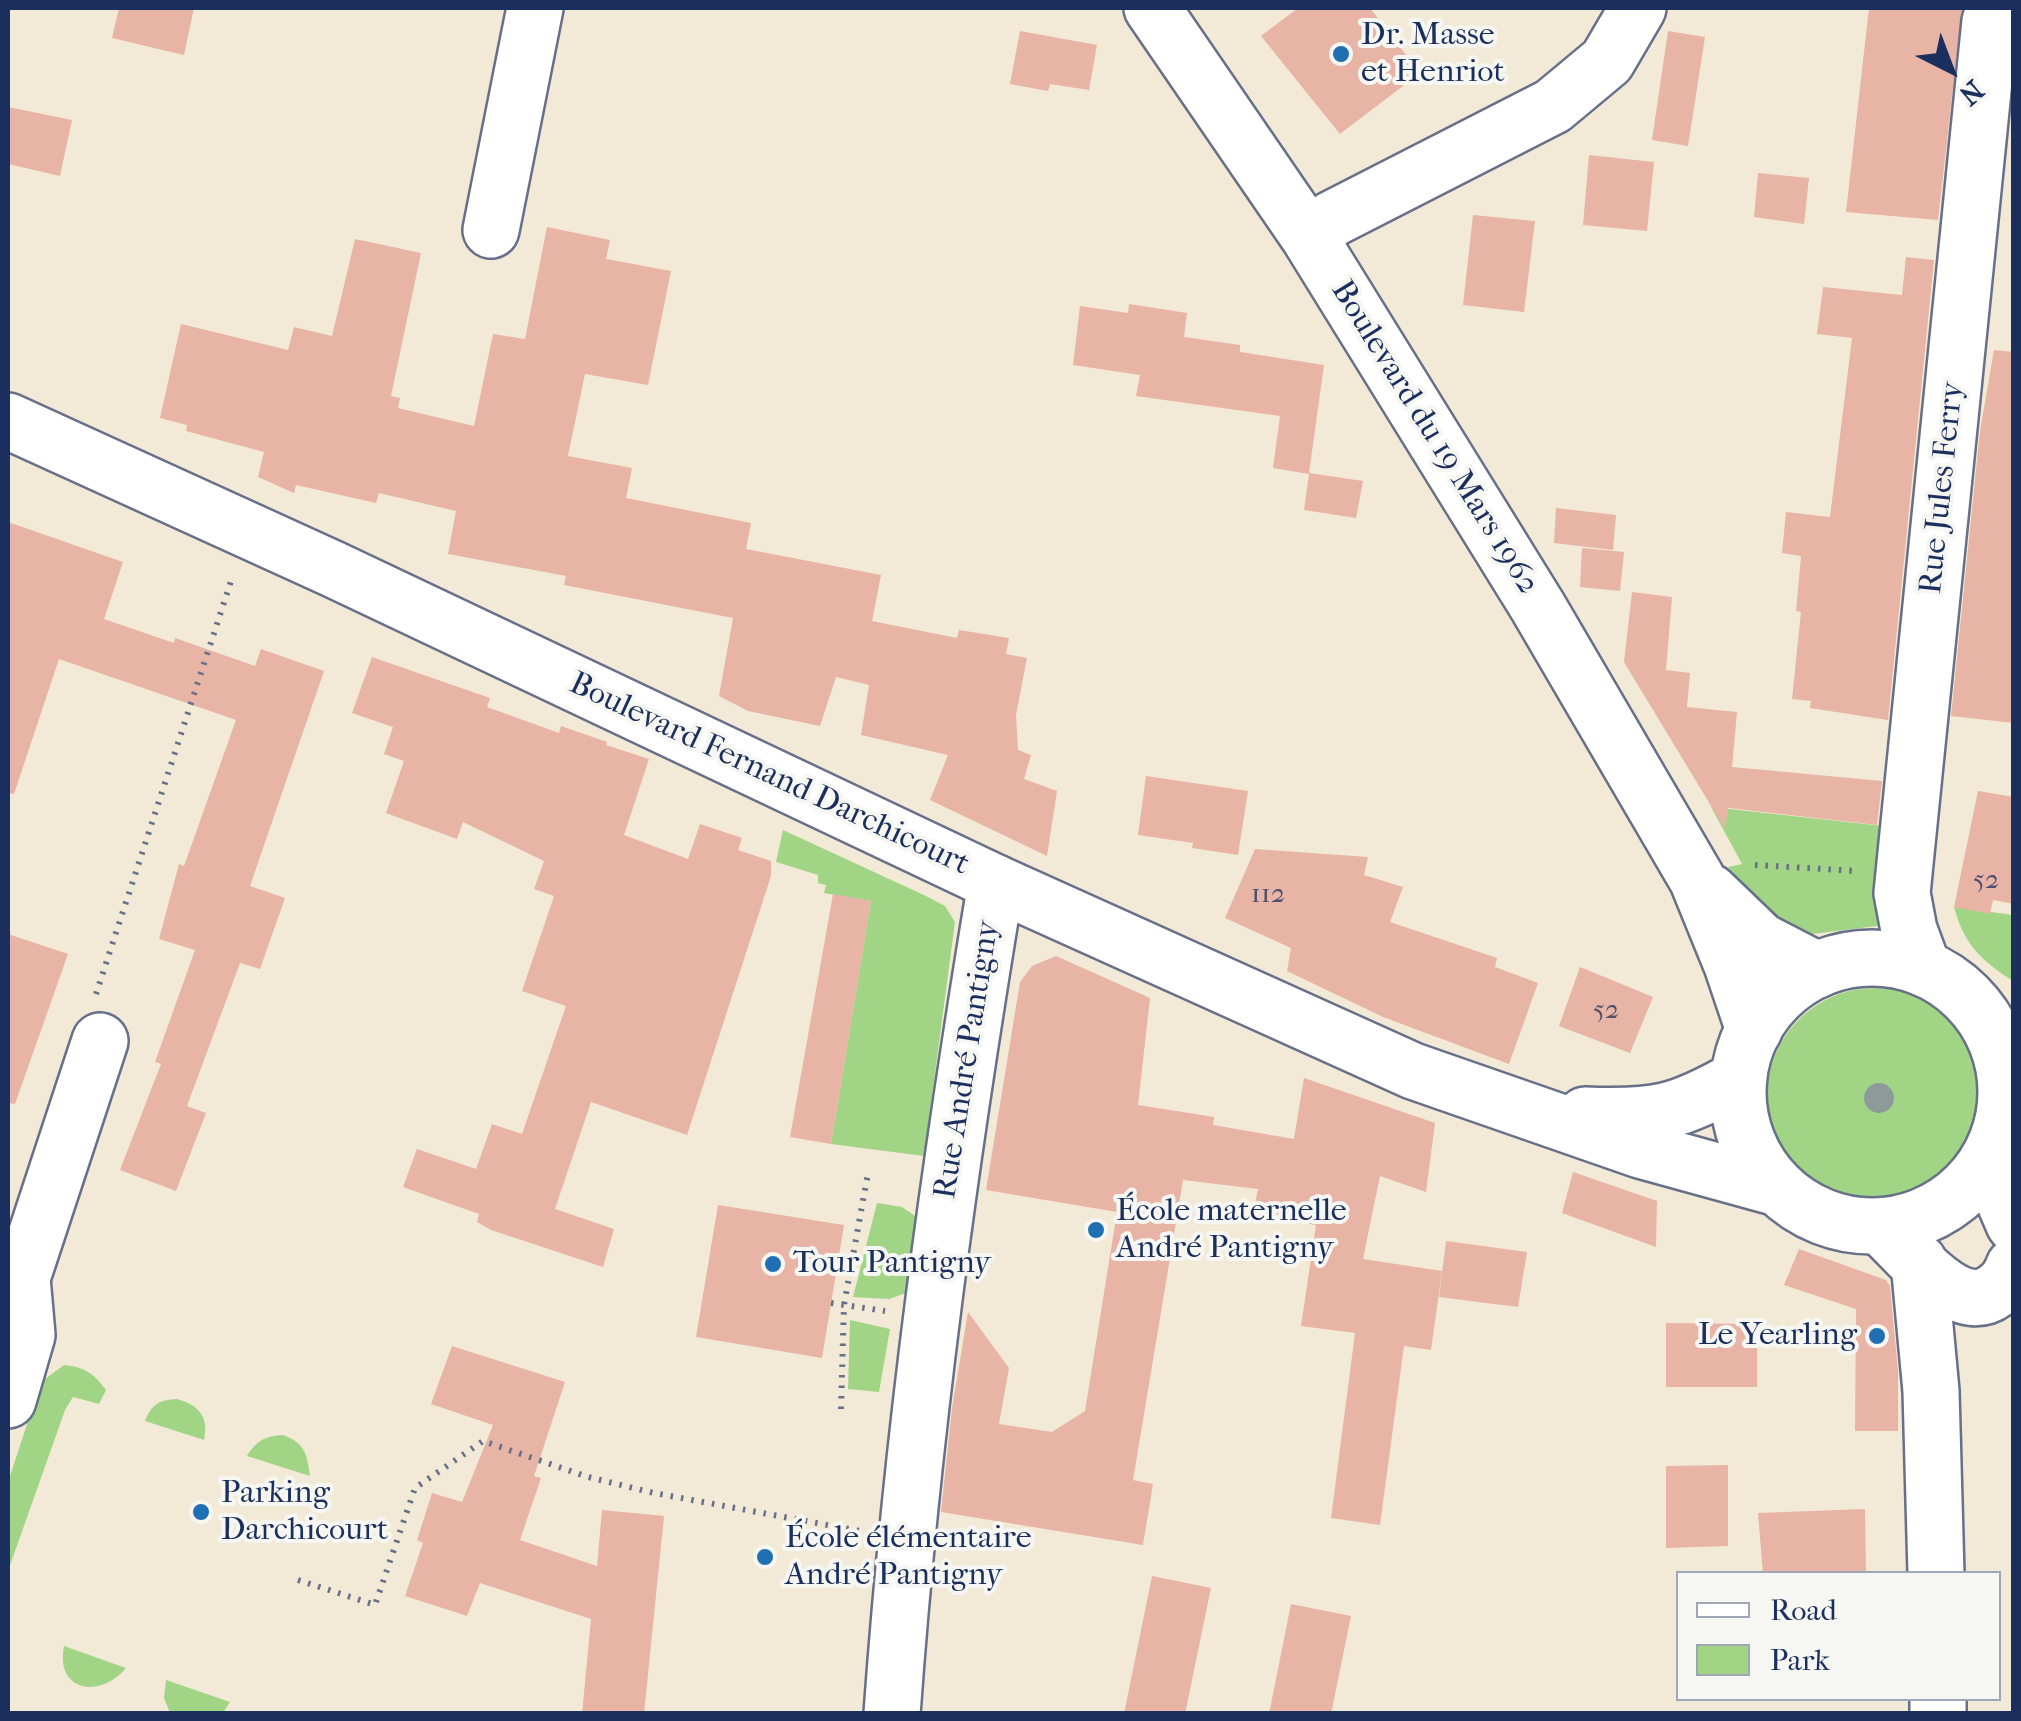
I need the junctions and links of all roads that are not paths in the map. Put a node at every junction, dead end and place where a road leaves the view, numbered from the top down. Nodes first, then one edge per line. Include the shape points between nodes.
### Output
1 (535, 8) edge
2 (1152, 8) edge
3 (1638, 8) edge
4 (1998, 8) edge
5 (491, 230) dead end
6 (1310, 237) junction
7 (8, 421) edge
8 (1697, 879) junction
9 (996, 883) junction
10 (1924, 968) junction
11 (1817, 970) junction
12 (1998, 1022) edge
13 (100, 1041) road end
14 (1746, 1054) junction
15 (2010, 1091) edge
16 (1537, 1112) junction
17 (1984, 1166) junction
18 (1778, 1188) junction
19 (2014, 1224) edge
20 (1900, 1244) junction
21 (2005, 1277) edge
22 (17, 1332) edge
23 (1931, 1391) junction
24 (8, 1400) edge
25 (1936, 1571) edge
26 (892, 1714) edge

1 - 5 street
2 - 6 street, Boulevard du 19 Mars 1962
3 - 6 street via 1607,61 1552,106 1332,219
4 - 10 street, Rue Jules Ferry via 1990,21 1904,874 1904,910
6 - 8 street, Boulevard du 19 Mars 1962
7 - 9 street, Boulevard Fernand Darchicourt
8 - 11 street, Boulevard du 19 Mars 1962 via 1761,941
8 - 14 street, Boulevard du 19 Mars 1962 via 1732,965
9 - 16 street, Boulevard Fernand Darchicourt via 1413,1071
9 - 26 street, Rue André Pantigny via 952,1153 905,1539
10 - 11 street via 1872,958
10 - 12 street
11 - 14 street via 1782,992
12 - 15 street
13 - 22 street via 22,1278
14 - 16 street, Boulevard Fernand Darchicourt via 1690,1105 1652,1116
14 - 18 street via 1740,1118
15 - 17 street
16 - 18 street, Boulevard Fernand Darchicourt via 1640,1150
17 - 19 street
17 - 20 street via 1970,1184 1916,1219
18 - 20 street via 1822,1216
20 - 21 street via 1971,1300
20 - 23 street
21 - 23 street
22 - 24 street
23 - 25 street

